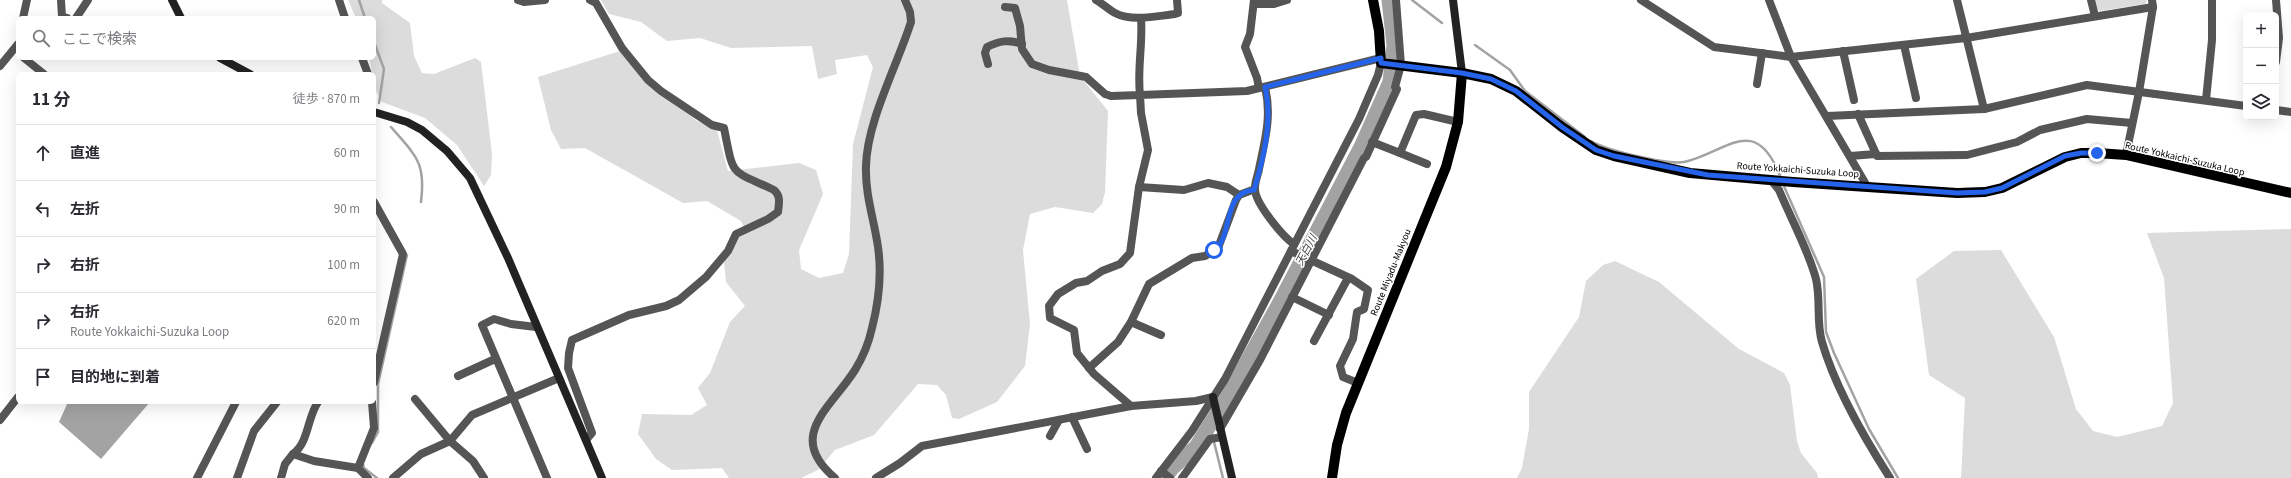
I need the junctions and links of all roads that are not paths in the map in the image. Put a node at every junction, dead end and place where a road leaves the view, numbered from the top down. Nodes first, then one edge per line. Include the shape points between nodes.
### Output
1 (27, 0) edge
2 (61, 0) edge
3 (88, 0) edge
4 (172, 0) edge
5 (339, 0) edge
6 (518, 0) edge
7 (545, 0) edge
8 (590, 0) edge
9 (905, 0) edge
10 (1096, 0) edge
11 (1178, 0) edge
12 (1287, 0) edge
13 (1373, 0) edge
14 (1396, 0) edge
15 (1454, 0) edge
16 (1641, 0) edge
17 (1769, 0) edge
18 (1957, 0) edge
19 (2091, 0) edge
20 (2212, 0) edge
21 (2276, 0) edge
22 (1254, 2) edge
23 (2152, 3) edge
24 (1005, 7) dead end
25 (23, 16) edge
26 (62, 16) edge
27 (77, 16) edge
28 (180, 16) edge
29 (344, 16) edge
30 (2095, 16) junction
31 (1141, 18) junction
32 (1966, 38) junction
33 (1022, 44) junction
34 (1904, 45) junction
35 (2278, 48) edge
36 (16, 50) edge
37 (1843, 51) junction
38 (1762, 53) junction
39 (1791, 57) junction
40 (26, 60) edge
41 (224, 60) edge
42 (363, 60) edge
43 (1381, 60) junction
44 (988, 64) dead end
45 (1400, 65) junction
46 (0, 66) edge
47 (42, 72) edge
48 (246, 72) edge
49 (367, 72) edge
50 (1462, 73) junction
51 (1757, 84) dead end
52 (1262, 88) junction
53 (2139, 92) junction
54 (1140, 95) junction
55 (1916, 98) dead end
56 (1854, 100) dead end
57 (2206, 100) junction
58 (2243, 106) edge
59 (1984, 109) junction
60 (2279, 110) edge
61 (2291, 112) edge
62 (376, 113) edge
63 (1858, 114) junction
64 (1827, 116) junction
65 (1458, 122) junction
66 (2132, 123) junction
67 (1372, 142) junction
68 (1400, 153) junction
69 (1876, 154) junction
70 (1850, 156) junction
71 (2126, 156) junction
72 (1427, 164) dead end
73 (1774, 180) junction
74 (1867, 186) junction
75 (1140, 187) junction
76 (1254, 190) junction
77 (2291, 193) edge
78 (1239, 195) junction
79 (376, 206) edge
80 (1293, 249) junction
81 (1310, 260) junction
82 (1348, 278) junction
83 (1292, 297) junction
84 (1328, 315) junction
85 (1131, 322) junction
86 (536, 327) junction
87 (1161, 335) dead end
88 (1314, 341) dead end
89 (496, 360) junction
90 (1089, 368) junction
91 (376, 373) edge
92 (458, 376) dead end
93 (559, 378) junction
94 (1358, 383) junction
95 (512, 397) junction
96 (1213, 397) junction
97 (415, 399) dead end
98 (16, 400) edge
99 (235, 404) edge
100 (275, 404) edge
101 (317, 404) edge
102 (372, 404) edge
103 (1131, 406) junction
104 (1072, 417) junction
105 (0, 420) edge
106 (1059, 420) junction
107 (1220, 434) junction
108 (1050, 436) dead end
109 (586, 440) junction
110 (450, 441) junction
111 (1087, 449) dead end
112 (292, 454) junction
113 (358, 468) junction
114 (1162, 471) junction
115 (197, 478) edge
116 (237, 478) edge
117 (281, 478) edge
118 (368, 478) edge
119 (393, 478) edge
120 (484, 478) edge
121 (547, 478) edge
122 (602, 478) edge
123 (835, 478) edge
124 (876, 478) edge
125 (1156, 478) edge
126 (1170, 478) edge
127 (1182, 478) edge
128 (1232, 478) edge
129 (1332, 478) edge
130 (1890, 478) edge

1 - 25 street
2 - 26 street
3 - 27 street
4 - 28 street
5 - 29 street
6 - 7 street
8 - 109 street via 596,3 622,48 648,80 712,125 724,128 734,170 774,190 780,202 778,212 773,216 736,234 724,256 687,295 666,306 629,315 572,340 568,353 568,368 592,433
9 - 123 street via 911,22 870,138 866,164 867,198 878,247 880,298 863,355 815,425 812,438 812,449 816,459
10 - 31 street via 1114,13
11 - 31 street via 1178,13
12 - 22 street via 1274,4
13 - 43 main road
14 - 45 street
15 - 50 street
16 - 38 street via 1714,47
17 - 39 street
18 - 32 street
19 - 30 street
20 - 57 street via 2212,40
21 - 35 street
22 - 52 street via 1250,34 1244,47
23 - 30 street
23 - 53 street
24 - 33 street via 1015,8
30 - 32 street
31 - 54 street via 1138,75
32 - 34 street
32 - 59 street
33 - 44 street via 1004,41 987,47 985,53
33 - 54 street via 1022,50 1032,64 1056,72 1086,77 1105,94 1111,96
34 - 37 street
34 - 55 street
36 - 46 street
37 - 39 street
37 - 56 street
38 - 39 street
38 - 51 street
39 - 64 street
40 - 47 street
41 - 48 street
42 - 49 street
43 - 45 main road, Route Yokkaichi-Suzuka Loop
43 - 52 street
43 - 80 street via 1378,75 1359,120
45 - 50 main road, Route Yokkaichi-Suzuka Loop
45 - 67 street via 1395,87 1397,89
50 - 65 main road, Route Miyadu-Makyou
50 - 73 main road, Route Yokkaichi-Suzuka Loop via 1491,79 1509,87 1586,144 1606,154 1690,173
52 - 54 street via 1237,92
52 - 76 street via 1269,117 1267,138
53 - 57 street
53 - 59 street via 2087,85
53 - 66 street
54 - 75 street via 1148,150
57 - 58 street
59 - 63 street
60 - 61 street
62 - 86 street via 407,122 422,130 447,151 470,178
63 - 64 street
63 - 69 street
64 - 70 street
65 - 68 street via 1424,114 1416,115
65 - 94 main road, Route Miyadu-Makyou via 1438,187
66 - 69 street via 2087,119 2040,130 2017,142 1967,154
66 - 71 street
67 - 68 street
67 - 81 street
68 - 72 street
69 - 70 street
70 - 74 street
71 - 74 main road, Route Yokkaichi-Suzuka Loop via 2081,153 2065,156 2002,188 1985,192 1957,193
71 - 77 main road, Route Yokkaichi-Suzuka Loop
73 - 74 main road, Route Yokkaichi-Suzuka Loop
73 - 130 street via 1813,270 1819,300 1818,322 1827,357 1869,445
75 - 78 street via 1184,190 1208,183 1227,187
75 - 90 street via 1128,257 1090,280 1076,283 1058,294 1049,306 1050,318 1074,330 1075,349
76 - 78 street
76 - 80 street
78 - 85 street via 1229,213 1218,248 1205,256 1192,258 1149,284
79 - 91 street via 403,254
80 - 81 street
80 - 96 street
81 - 82 street
81 - 83 street
82 - 84 street
82 - 94 street via 1368,290 1364,310 1358,312 1352,339 1340,366 1343,377
83 - 84 street
83 - 107 street
84 - 88 street
85 - 87 street
85 - 90 street via 1118,342
86 - 89 street via 511,324 494,318 482,325
86 - 93 street
89 - 92 street
89 - 95 street
90 - 103 street
93 - 95 street
93 - 109 street
94 - 129 main road, Route Miyadu-Makyou via 1340,430
95 - 110 street via 472,415
95 - 121 street
96 - 103 street via 1196,401
96 - 107 street
96 - 114 street via 1192,431
97 - 110 street
98 - 105 street
99 - 115 street
100 - 116 street via 254,431
101 - 112 street via 312,411 301,448
102 - 113 street via 374,428
103 - 104 street
104 - 106 street
104 - 111 street
106 - 108 street
106 - 124 street via 922,446
107 - 127 street via 1210,439
107 - 128 street
109 - 122 street
110 - 119 street via 421,454
110 - 120 street via 466,453
112 - 113 street via 320,462
112 - 117 street via 285,464
113 - 118 street
114 - 125 street
114 - 126 street

